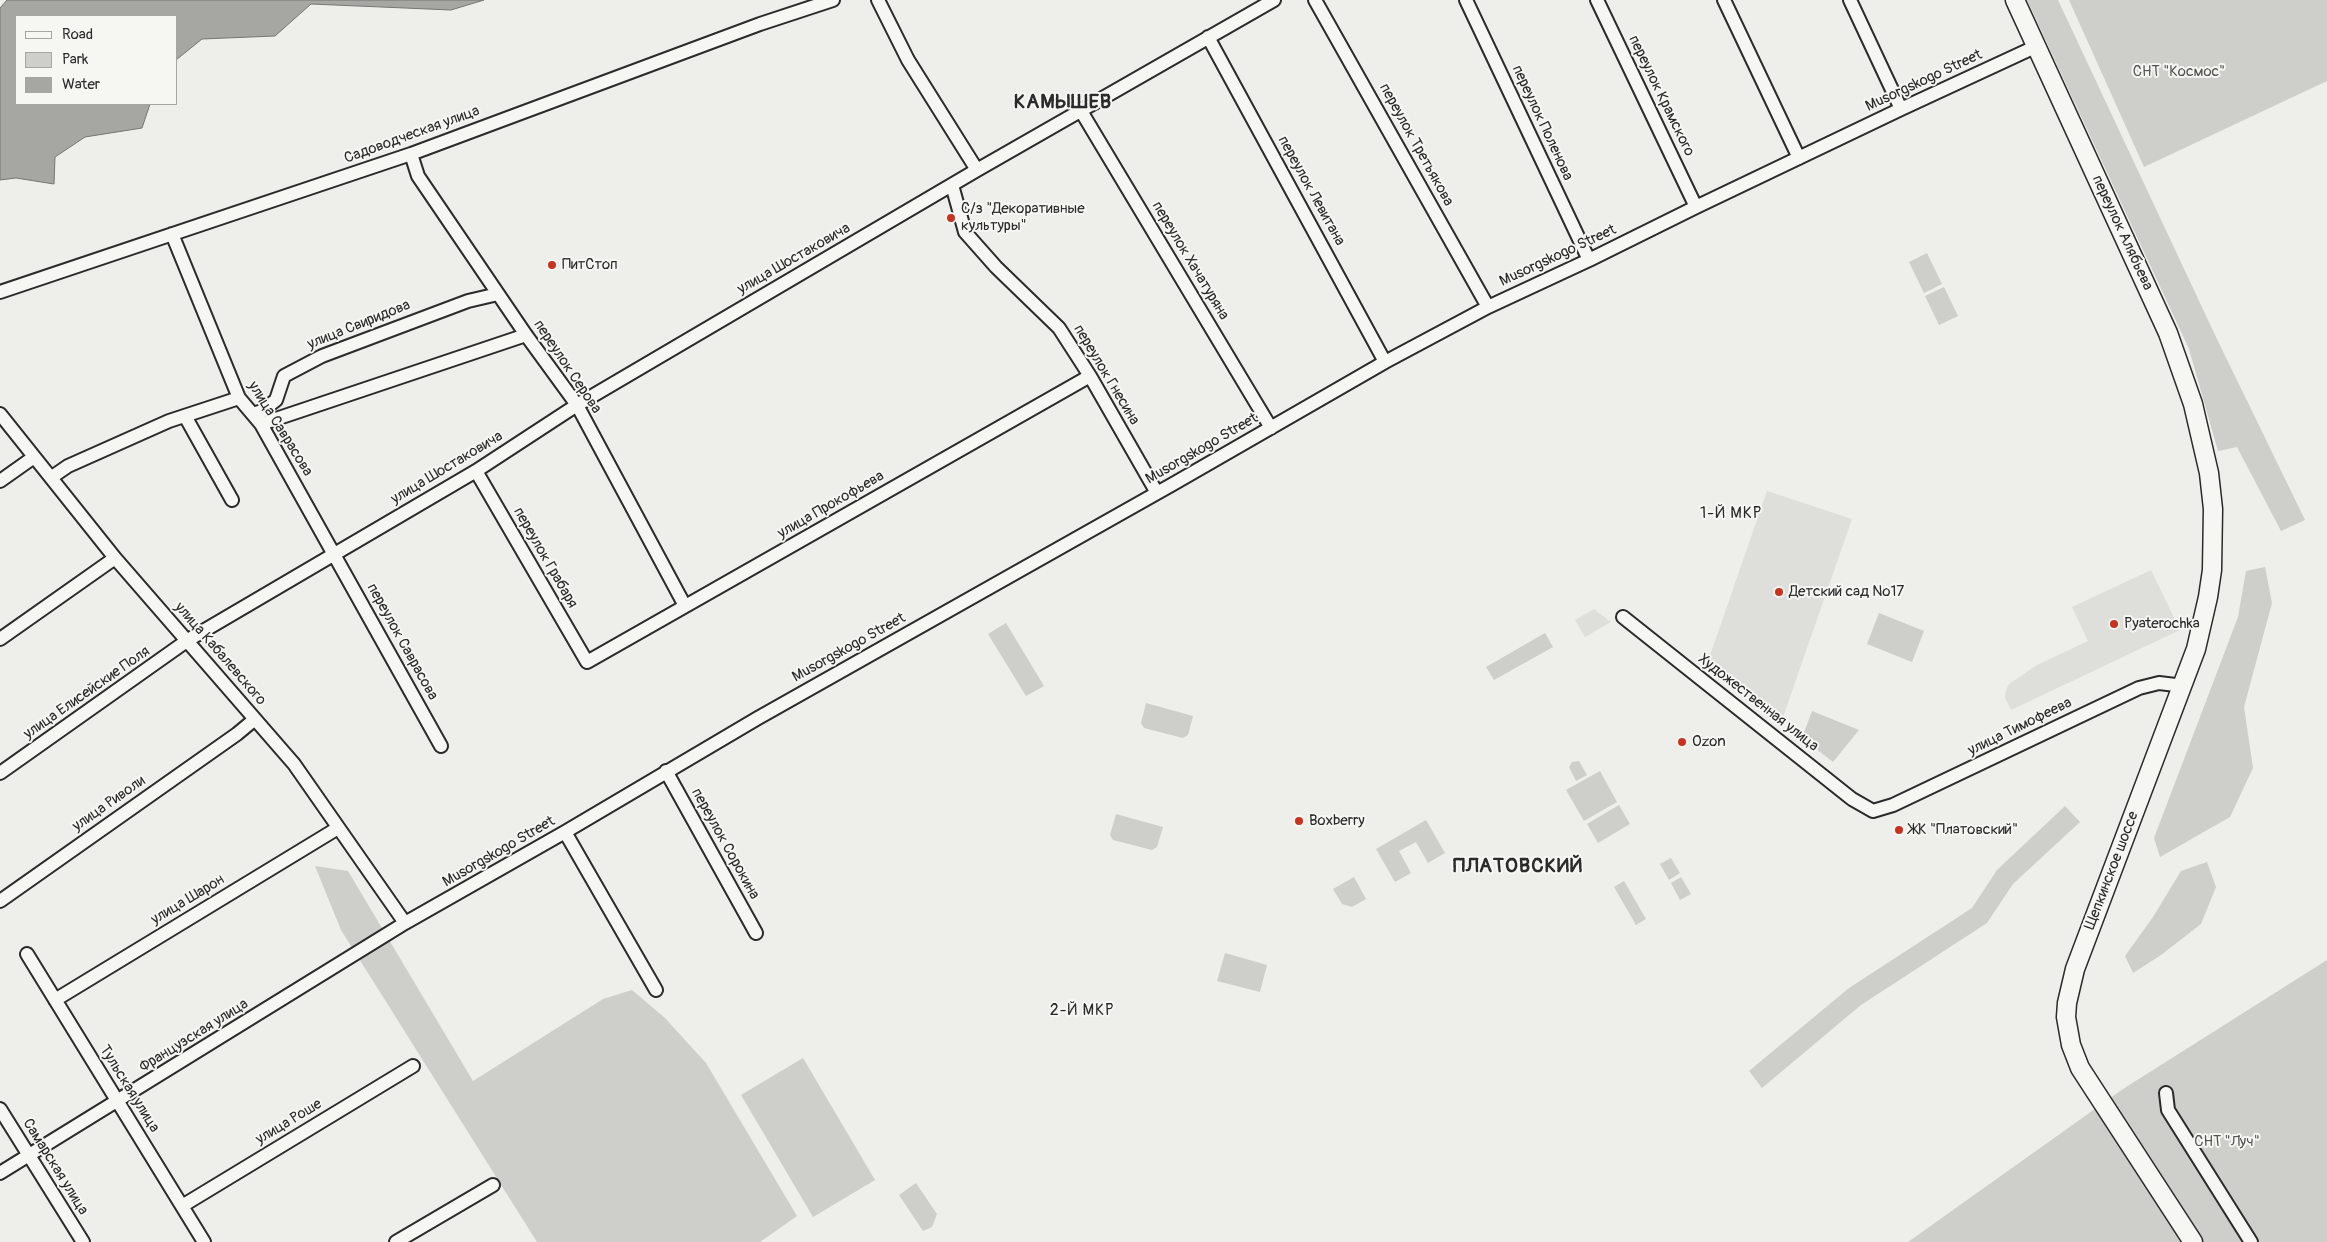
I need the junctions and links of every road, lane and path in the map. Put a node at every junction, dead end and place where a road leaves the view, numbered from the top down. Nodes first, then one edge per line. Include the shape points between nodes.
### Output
1 (833, 0) edge
2 (878, 0) edge
3 (1274, 0) edge
4 (1315, 0) edge
5 (1466, 0) edge
6 (1597, 0) edge
7 (1724, 0) edge
8 (1850, 0) edge
9 (2015, 0) edge
10 (1208, 37) junction
11 (2037, 46) junction
12 (1902, 109) junction
13 (1081, 111) junction
14 (410, 154) junction
15 (1799, 158) junction
16 (977, 170) junction
17 (952, 186) junction
18 (1696, 207) junction
19 (172, 234) junction
20 (1589, 260) junction
21 (0, 292) edge
22 (498, 294) junction
23 (1488, 306) junction
24 (526, 335) junction
25 (1385, 362) junction
26 (1090, 376) junction
27 (239, 398) junction
28 (577, 405) junction
29 (0, 414) edge
30 (185, 416) junction
31 (257, 419) junction
32 (1271, 428) junction
33 (29, 461) junction
34 (476, 471) junction
35 (2209, 474) joint
36 (52, 477) junction
37 (0, 481) edge
38 (1157, 493) junction
39 (232, 500) dead end
40 (335, 554) junction
41 (111, 561) junction
42 (685, 606) junction
43 (1624, 617) dead end
44 (0, 639) edge
45 (188, 640) junction
46 (587, 662) joint
47 (2184, 686) junction
48 (255, 719) junction
49 (441, 746) dead end
50 (666, 771) junction
51 (0, 773) edge
52 (1874, 811) joint
53 (338, 828) junction
54 (566, 832) junction
55 (0, 901) edge
56 (404, 923) junction
57 (756, 933) dead end
58 (27, 954) dead end
59 (656, 990) dead end
60 (55, 1000) junction
61 (413, 1066) dead end
62 (2166, 1093) dead end
63 (118, 1102) junction
64 (0, 1109) edge
65 (29, 1156) junction
66 (0, 1173) edge
67 (493, 1185) dead end
68 (182, 1206) junction
69 (83, 1242) edge
70 (204, 1242) edge
71 (396, 1242) edge
72 (2193, 1242) edge
73 (2251, 1242) edge

1 - 14 street, Садоводческая улица
2 - 16 street via 908,60
3 - 10 street, улица Шостаковича
4 - 23 street, переулок Третьякова
5 - 20 street, переулок Поленова
6 - 18 street, переулок Крамского
7 - 15 street
8 - 12 street
9 - 11 main road, переулок Алябьева
10 - 13 street, улица Шостаковича
10 - 25 street, переулок Левитана
11 - 12 street, Musorgskogo Street
11 - 35 main road, переулок Алябьева via 2168,333 2193,404
12 - 15 street, Musorgskogo Street
13 - 16 street, улица Шостаковича
13 - 32 street, переулок Хачатуряна
14 - 19 street, Садоводческая улица
14 - 22 street, переулок Серова via 418,176
15 - 18 street, Musorgskogo Street
16 - 17 street, улица Шостаковича
17 - 26 street, переулок Гнесина via 965,232 1059,328
17 - 28 street, улица Шостаковича
18 - 20 street, Musorgskogo Street
19 - 21 street, Садоводческая улица
19 - 27 street, улица Саврасова
20 - 23 street, Musorgskogo Street
22 - 24 street, переулок Серова
22 - 31 street, улица Свиридова via 468,301 322,356 284,376 276,400
23 - 25 street, Musorgskogo Street
24 - 28 street, переулок Серова
24 - 31 street
25 - 32 street, Musorgskogo Street
26 - 38 street, переулок Гнесина
26 - 42 street, улица Прокофьева
27 - 30 street
27 - 31 street, улица Саврасова
28 - 34 street, улица Шостаковича
28 - 42 street, переулок Серова
29 - 33 street, улица Кабалевского
30 - 36 street via 68,466
30 - 39 street
31 - 40 street, улица Саврасова
32 - 38 street, Musorgskogo Street
33 - 36 street, улица Кабалевского
33 - 37 street
34 - 40 street, улица Шостаковича
34 - 46 street, переулок Грабаря
35 - 47 main road, Щепкинское шоссе via 2213,509 2212,570 2202,624
36 - 41 street, улица Кабалевского
38 - 50 street, Musorgskogo Street
40 - 45 street, улица Шостаковича
40 - 49 street, переулок Саврасова
41 - 44 street
41 - 45 street, улица Кабалевского
42 - 46 street, улица Прокофьева
43 - 52 street, Художественная улица via 1852,799
45 - 48 street, улица Кабалевского
45 - 51 street, улица Елисейские Поля
47 - 52 street, улица Тимофеева via 2159,683 2138,688 1893,805
47 - 72 main road, Щепкинское шоссе via 2075,969 2066,1017 2071,1045 2080,1068
48 - 53 street, улица Кабалевского via 294,764
48 - 55 street, улица Риволи
50 - 54 street, Musorgskogo Street
50 - 57 street, переулок Сорокина
53 - 56 street, улица Кабалевского
53 - 60 street, улица Шарон
54 - 56 street, Musorgskogo Street
54 - 59 street
56 - 63 street, Французская улица
58 - 60 street, Тульская улица
60 - 63 street, Тульская улица
61 - 68 street, улица Роше
62 - 73 street via 2168,1110
63 - 65 street, Французская улица
63 - 68 street, Тульская улица
64 - 65 street, Самарская улица
65 - 66 street, Французская улица
65 - 69 street, Самарская улица
67 - 71 street
68 - 70 street, Тульская улица

